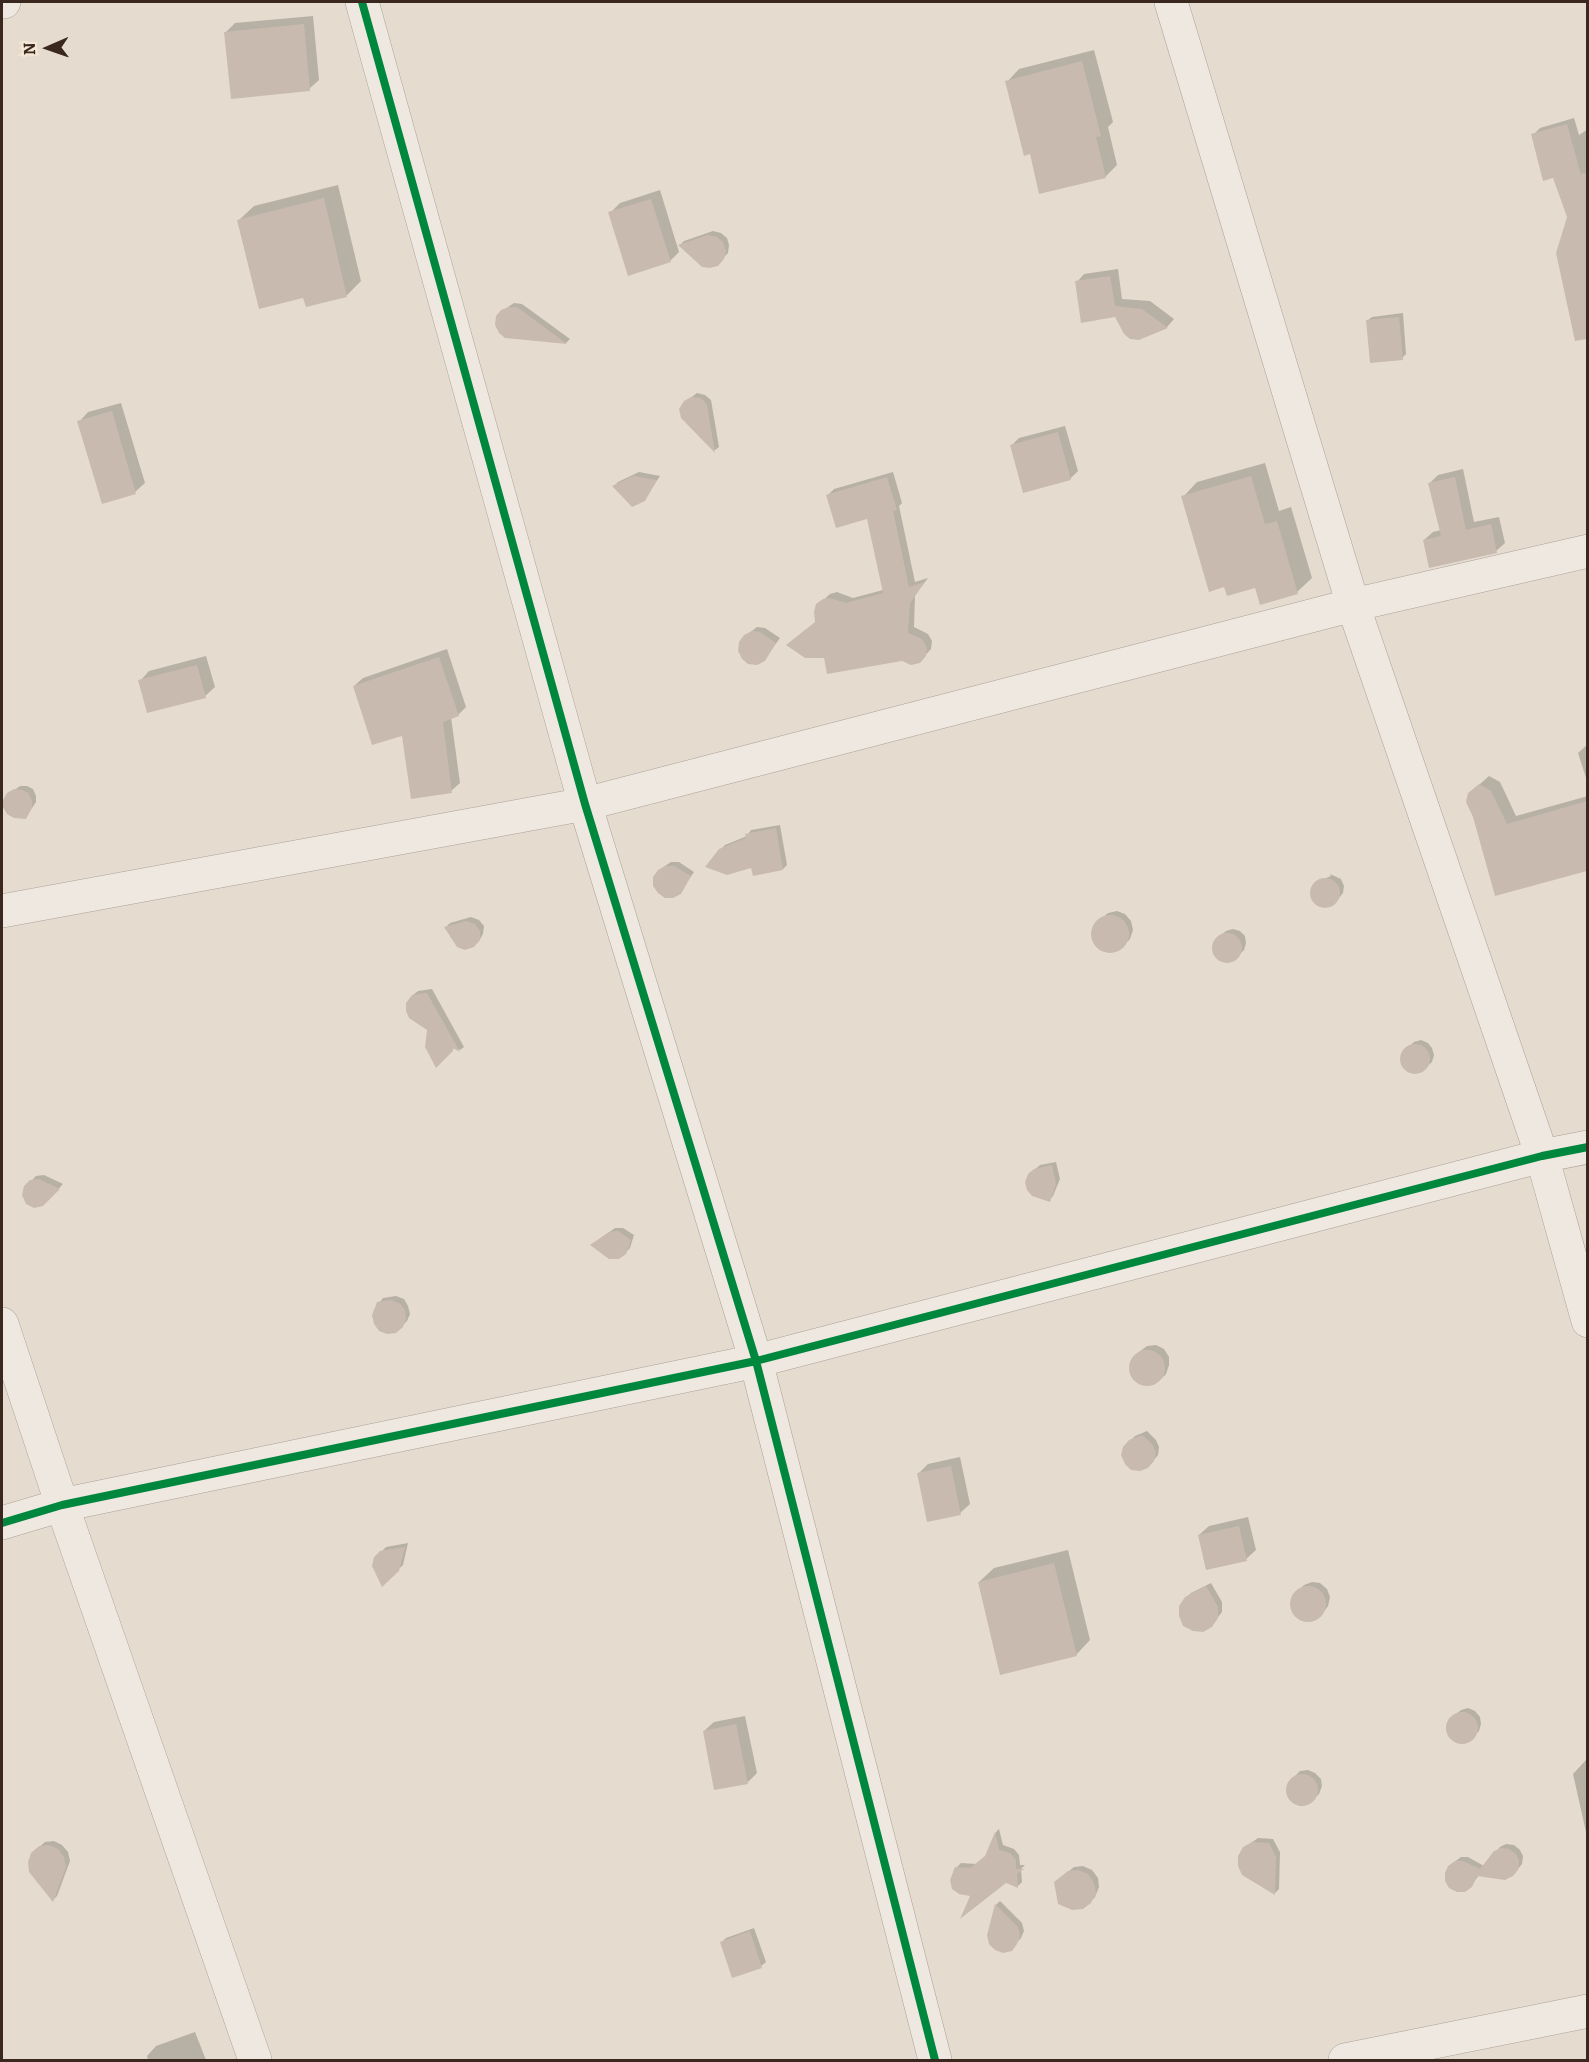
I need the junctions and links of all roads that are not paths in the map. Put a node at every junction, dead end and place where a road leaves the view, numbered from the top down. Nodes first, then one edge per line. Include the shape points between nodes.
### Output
1 (362, 2) edge
2 (1171, 2) edge
3 (1587, 551) edge
4 (1353, 605) junction
5 (585, 804) junction
6 (2, 911) edge
7 (1587, 1147) edge
8 (1542, 1156) junction
9 (1587, 1321) edge
10 (2, 1324) edge
11 (756, 1360) junction
12 (62, 1505) junction
13 (2, 1523) edge
14 (1587, 2012) edge
15 (255, 2061) edge
16 (935, 2061) edge
17 (1345, 2061) edge

1 - 5 street
2 - 4 street
3 - 4 street
4 - 5 street
4 - 8 street
5 - 6 street
5 - 11 street
7 - 8 street
8 - 9 street
8 - 11 street
10 - 12 street
11 - 12 street
11 - 16 street
12 - 13 street
12 - 15 street
14 - 17 street

